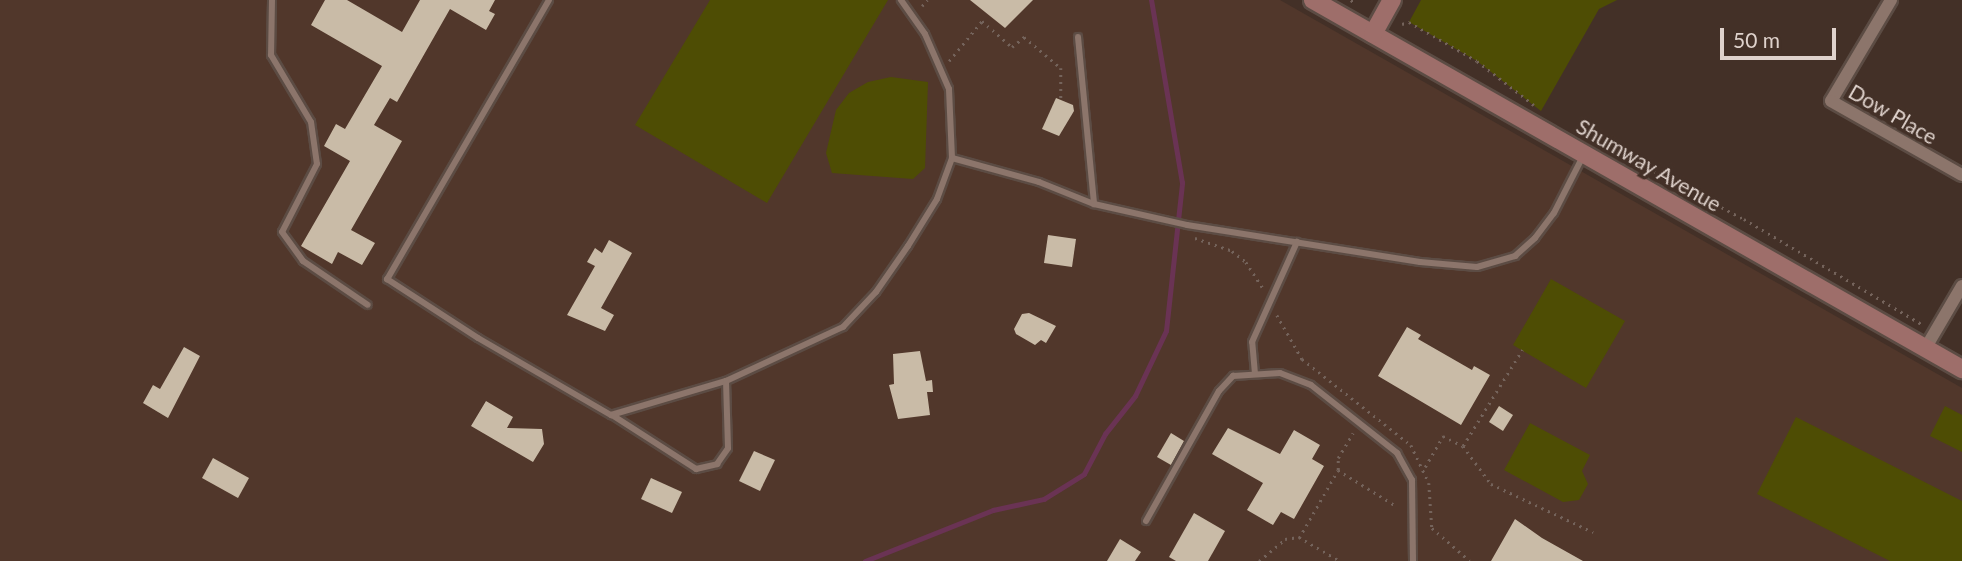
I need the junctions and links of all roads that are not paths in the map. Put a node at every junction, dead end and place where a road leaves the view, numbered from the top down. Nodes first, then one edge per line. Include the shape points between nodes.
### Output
1 (272, 0) edge
2 (549, 0) edge
3 (901, 0) edge
4 (1313, 0) edge
5 (1392, 0) edge
6 (1891, 0) edge
7 (1373, 34) junction
8 (1078, 37) dead end
9 (1584, 154) junction
10 (952, 158) junction
11 (1962, 175) edge
12 (1094, 204) junction
13 (1297, 242) junction
14 (1962, 286) edge
15 (368, 305) dead end
16 (1925, 349) junction
17 (1962, 369) edge
18 (1255, 374) junction
19 (726, 381) junction
20 (611, 415) junction
21 (1146, 522) dead end
22 (1413, 561) edge

1 - 15 lane via 271,55 311,122 317,164 282,232 303,261
2 - 20 lane via 387,279
3 - 10 lane via 925,34 949,89
4 - 7 street, Shumway Avenue
5 - 7 street
6 - 11 street, Dow Place via 1831,101
7 - 9 street, Shumway Avenue
8 - 12 lane
9 - 13 lane via 1554,213 1515,256 1476,267
9 - 16 street, Shumway Avenue
10 - 12 lane via 1039,182
10 - 19 lane via 937,199 908,246 876,292 843,327
12 - 13 lane via 1187,225
13 - 18 lane via 1252,342
14 - 16 street
16 - 17 street, Shumway Avenue
18 - 21 lane via 1233,376 1219,391
18 - 22 lane via 1280,373 1311,385 1396,453 1412,480
19 - 20 lane
19 - 20 lane via 728,448 717,464 696,469

